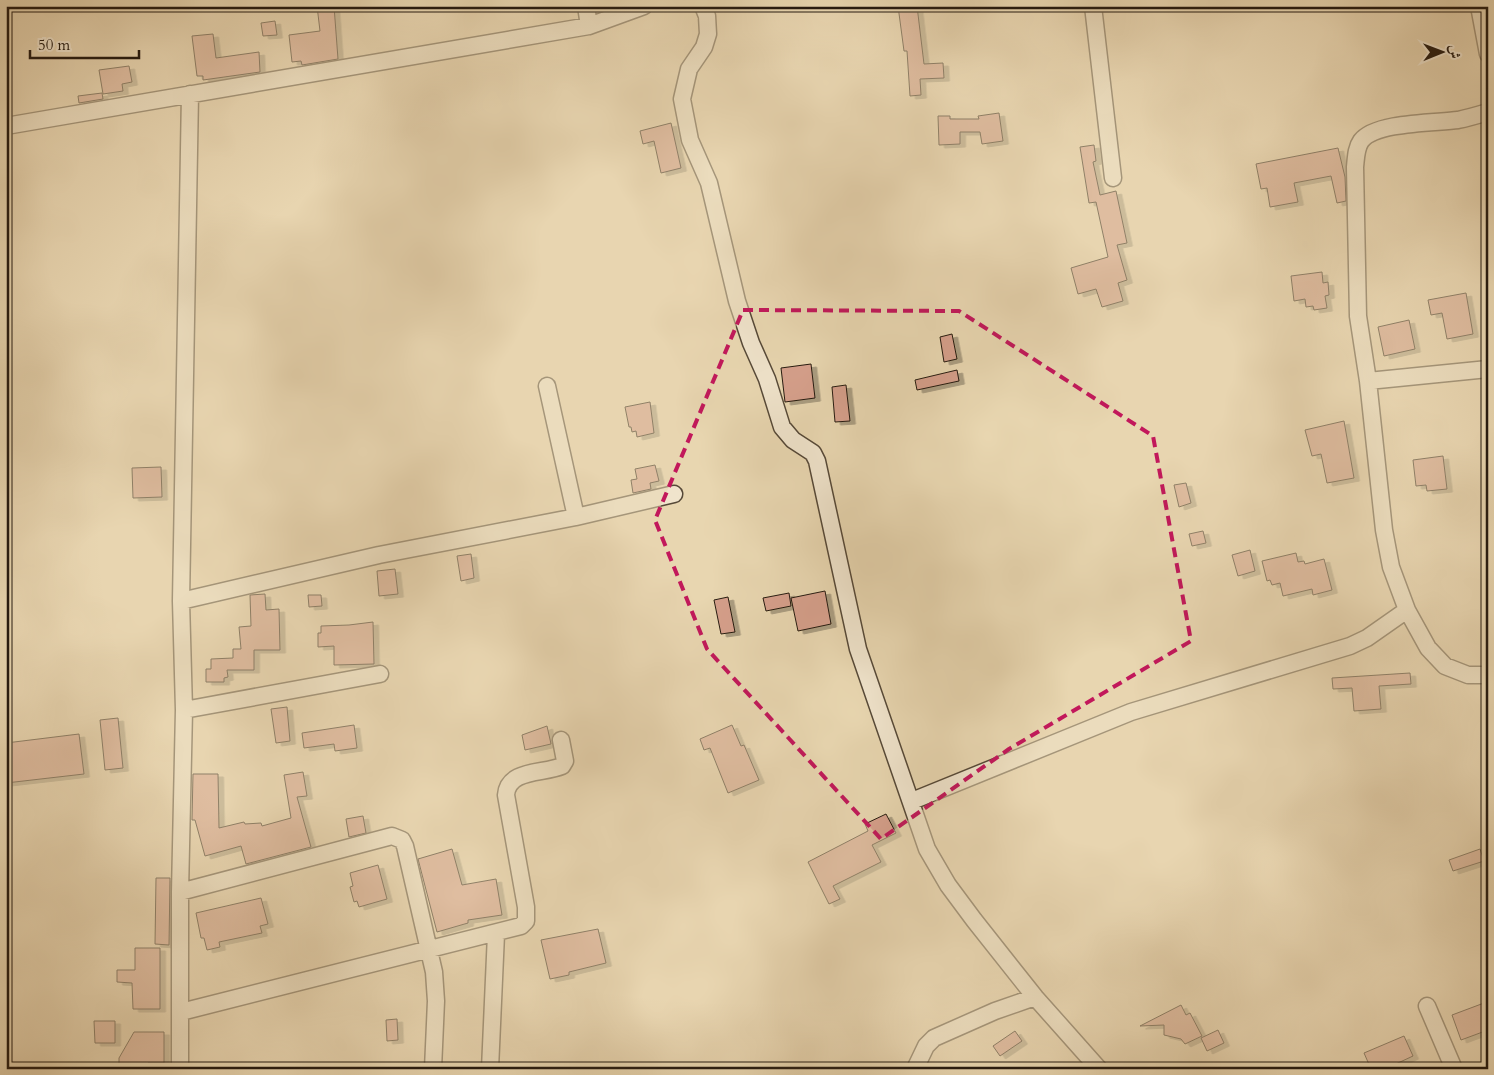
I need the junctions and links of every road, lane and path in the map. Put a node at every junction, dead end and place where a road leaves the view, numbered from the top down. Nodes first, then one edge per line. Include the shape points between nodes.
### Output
1 (586, 6) edge
2 (644, 6) edge
3 (703, 6) edge
4 (1093, 6) edge
5 (1479, 6) edge
6 (589, 26) junction
7 (1488, 54) edge
8 (190, 94) junction
9 (1488, 112) edge
10 (6, 126) edge
11 (1113, 178) dead end
12 (1488, 369) edge
13 (1368, 381) junction
14 (547, 386) dead end
15 (674, 494) dead end
16 (576, 517) junction
17 (181, 601) junction
18 (1407, 610) junction
19 (380, 674) dead end
20 (1488, 675) edge
21 (184, 710) junction
22 (561, 740) dead end
23 (912, 801) junction
24 (180, 892) junction
25 (496, 934) junction
26 (429, 951) junction
27 (1035, 998) junction
28 (1428, 1006) dead end
29 (181, 1012) junction
30 (180, 1069) edge
31 (433, 1069) edge
32 (490, 1069) edge
33 (915, 1069) edge
34 (1099, 1069) edge
35 (1454, 1069) edge

1 - 6 street
2 - 6 street
3 - 23 street via 708,34 704,47 689,68 682,98 690,140 709,183 737,301 782,427 793,440 812,453 816,461 858,649
4 - 11 street
5 - 7 street
6 - 8 street
8 - 10 street
8 - 17 street
9 - 13 street via 1460,120 1371,132 1361,140 1356,151 1356,284
12 - 13 street
13 - 18 street via 1384,530 1391,567
14 - 16 street
15 - 16 street
16 - 17 street via 379,554
17 - 21 street
18 - 20 street via 1428,648 1445,666 1468,675
18 - 23 street via 1350,646 1131,712
19 - 21 street
21 - 24 street
22 - 25 street via 565,761 562,766 517,777 506,788 527,916 521,926
23 - 27 street via 919,832 948,885
24 - 26 street via 397,837 405,846
24 - 29 street
25 - 26 street
25 - 32 street
26 - 29 street
26 - 31 street via 436,986
27 - 33 street via 934,1038 926,1046
27 - 34 street
28 - 35 street
29 - 30 street

